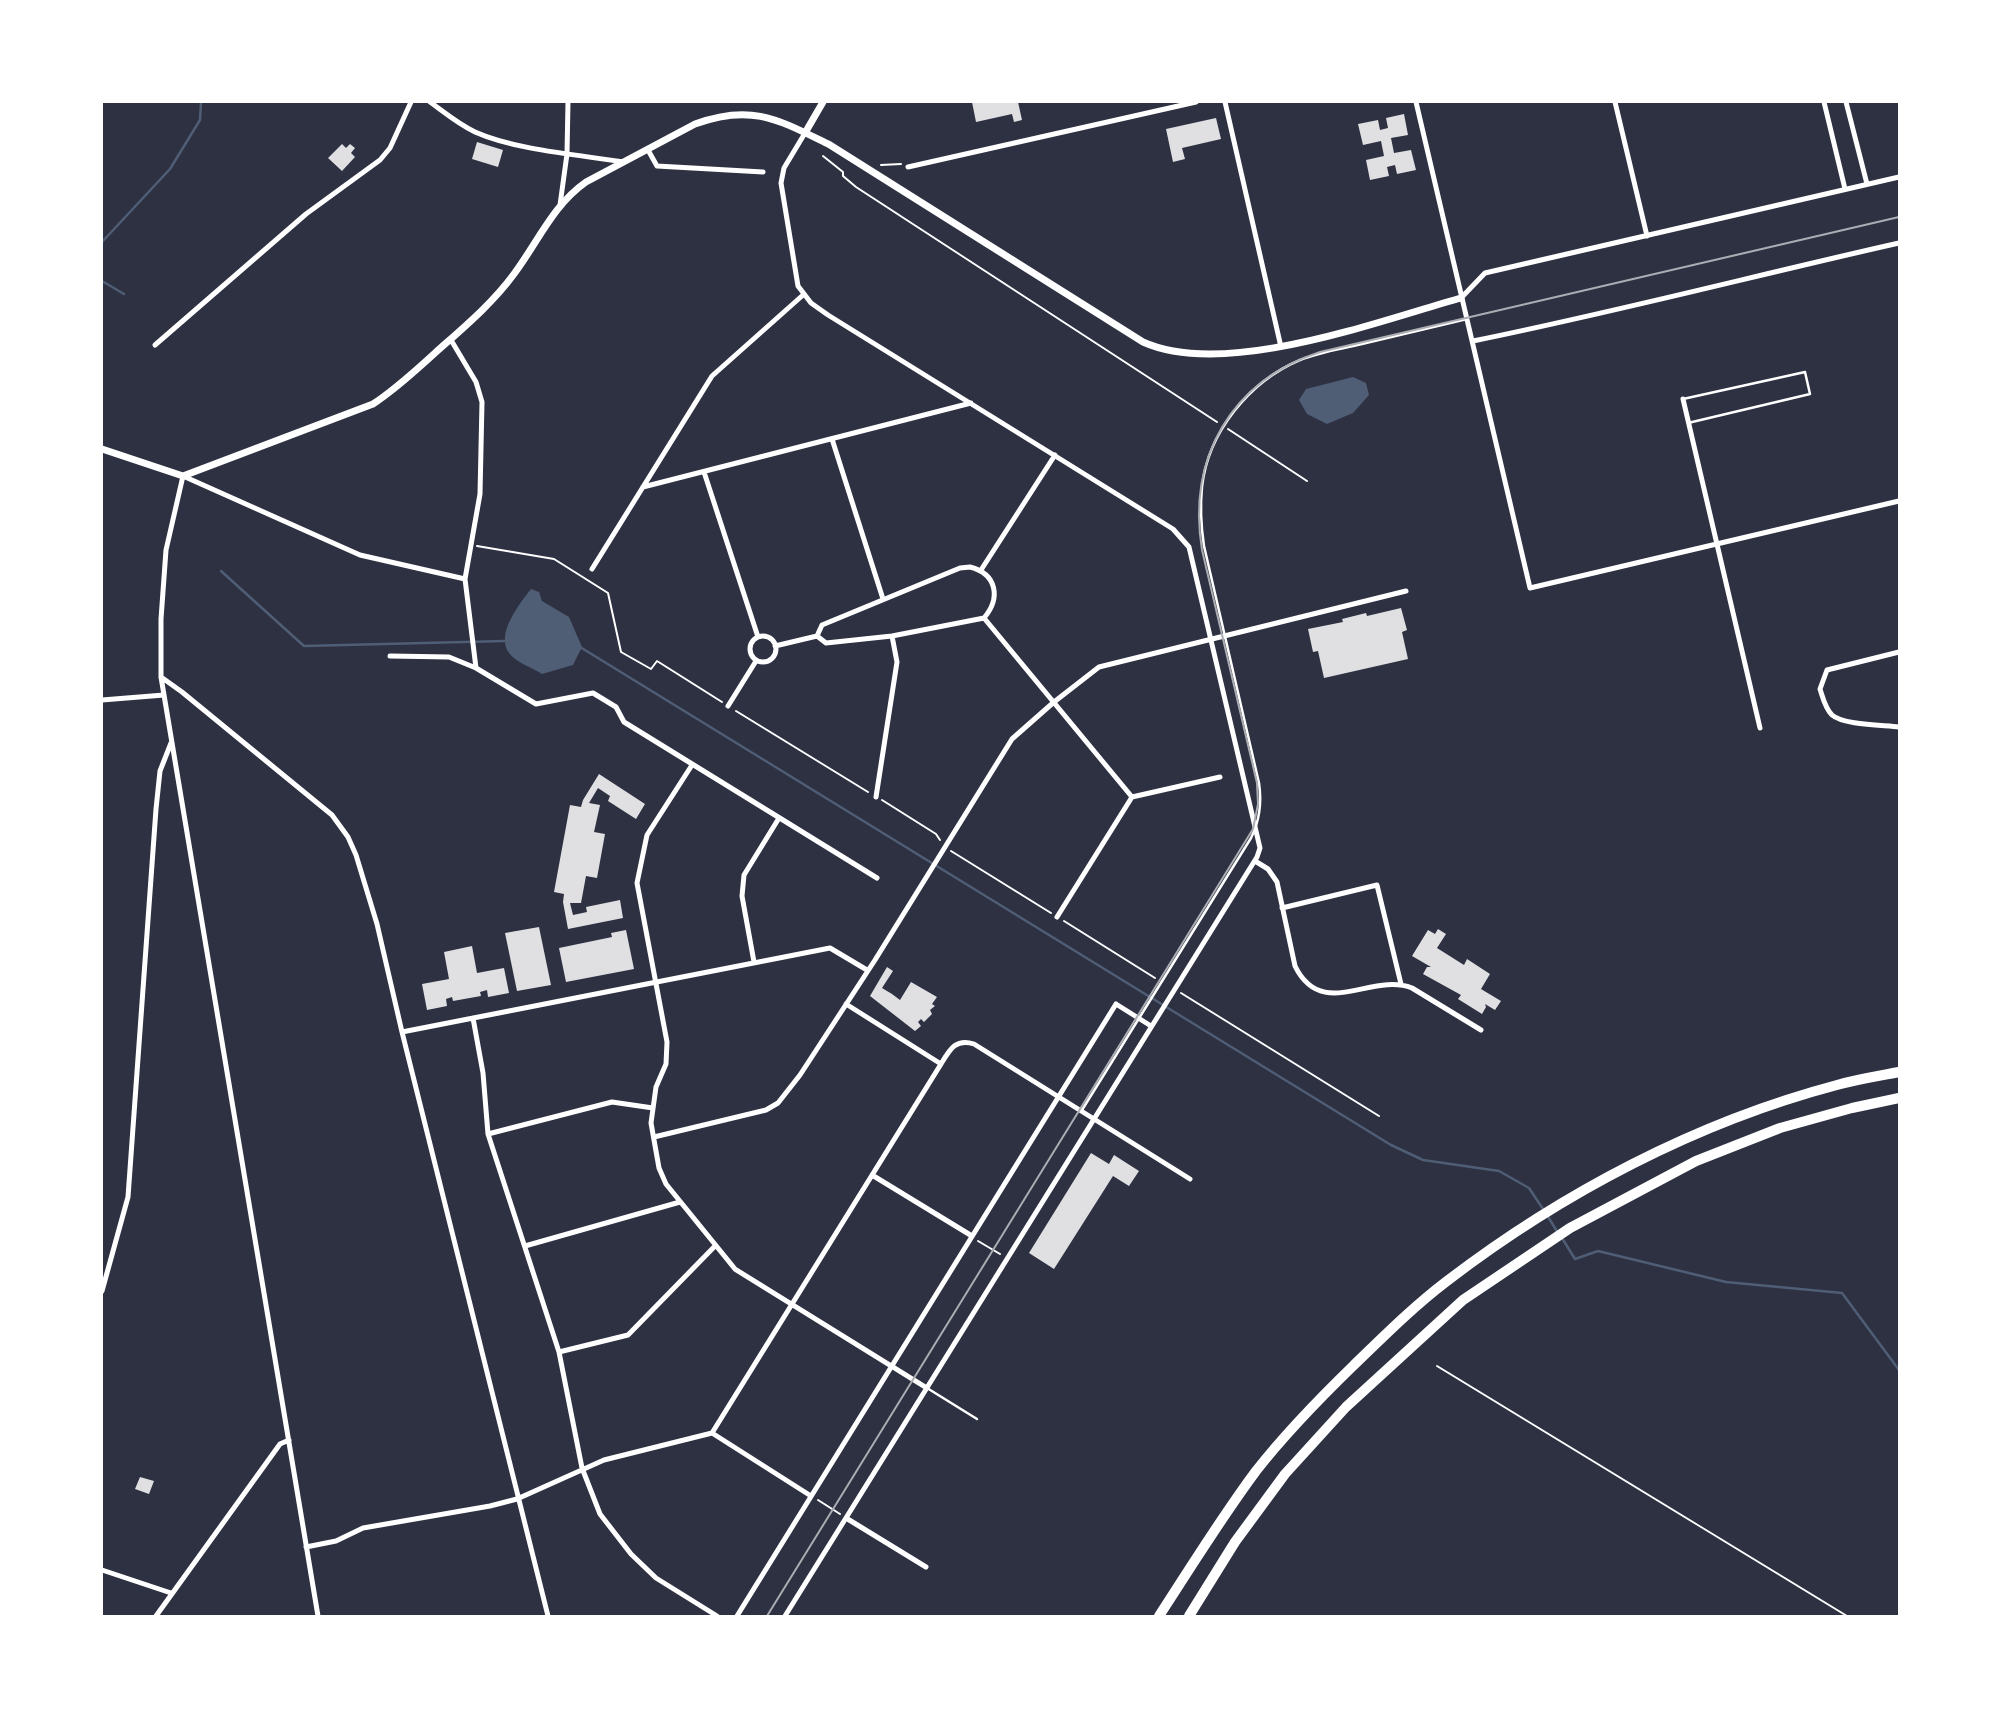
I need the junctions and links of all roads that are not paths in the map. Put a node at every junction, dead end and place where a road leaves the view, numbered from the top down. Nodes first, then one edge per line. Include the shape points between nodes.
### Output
1 (411, 102) edge
2 (430, 102) edge
3 (568, 102) edge
4 (823, 102) edge
5 (1196, 102) edge
6 (1225, 102) edge
7 (1416, 102) edge
8 (1615, 102) edge
9 (1824, 102) edge
10 (1846, 102) edge
11 (805, 133) junction
12 (648, 150) junction
13 (567, 154) junction
14 (625, 162) junction
15 (908, 167) road end
16 (763, 172) dead end
17 (1899, 177) edge
18 (1867, 184) junction
19 (1845, 189) junction
20 (560, 205) junction
21 (1647, 236) junction
22 (1899, 243) edge
23 (803, 295) junction
24 (1461, 298) junction
25 (1467, 319) junction
26 (451, 340) junction
27 (1473, 341) junction
28 (155, 345) dead end
29 (1281, 346) junction
30 (1683, 399) joint
31 (971, 403) junction
32 (1688, 423) junction
33 (832, 439) junction
34 (102, 449) edge
35 (1055, 455) junction
36 (704, 472) junction
37 (183, 476) junction
38 (643, 487) junction
39 (1899, 501) edge
40 (1717, 544) junction
41 (592, 569) dead end
42 (981, 570) junction
43 (465, 579) junction
44 (1406, 591) dead end
45 (883, 600) junction
46 (984, 618) junction
47 (1224, 635) junction
48 (817, 636) junction
49 (892, 636) junction
50 (758, 637) junction
51 (1212, 638) junction
52 (775, 646) junction
53 (1899, 652) edge
54 (390, 656) dead end
55 (756, 660) junction
56 (476, 668) junction
57 (161, 677) junction
58 (163, 695) junction
59 (102, 700) edge
60 (1054, 702) junction
61 (728, 706) road end
62 (1899, 727) edge
63 (1760, 728) dead end
64 (172, 740) junction
65 (692, 765) junction
66 (1220, 777) dead end
67 (876, 797) road end
68 (1132, 797) junction
69 (779, 818) junction
70 (1256, 826) junction
71 (1255, 861) junction
72 (877, 878) dead end
73 (905, 895) dead end
74 (912, 900) junction
75 (1282, 908) junction
76 (1057, 917) road end
77 (754, 962) junction
78 (867, 970) junction
79 (655, 982) junction
80 (1401, 984) junction
81 (846, 1004) junction
82 (472, 1018) junction
83 (1140, 1018) junction
84 (1151, 1026) junction
85 (1480, 1030) dead end
86 (402, 1032) junction
87 (941, 1064) junction
88 (1899, 1072) edge
89 (1059, 1096) junction
90 (1899, 1098) edge
91 (653, 1108) junction
92 (1082, 1110) junction
93 (1094, 1118) junction
94 (488, 1134) junction
95 (654, 1137) junction
96 (872, 1175) junction
97 (1190, 1179) dead end
98 (680, 1202) junction
99 (972, 1237) junction
100 (525, 1246) junction
101 (715, 1246) junction
102 (102, 1291) edge
103 (792, 1304) junction
104 (559, 1352) junction
105 (892, 1366) junction
106 (927, 1388) junction
107 (977, 1419) dead end
108 (712, 1433) junction
109 (289, 1440) junction
110 (582, 1468) junction
111 (811, 1496) junction
112 (517, 1499) junction
113 (846, 1518) junction
114 (306, 1547) junction
115 (926, 1567) dead end
116 (102, 1570) edge
117 (171, 1593) junction
118 (156, 1616) edge
119 (318, 1616) edge
120 (548, 1616) edge
121 (717, 1616) edge
122 (737, 1616) edge
123 (785, 1616) edge
124 (1160, 1616) edge
125 (1189, 1616) edge

1 - 28 street via 380,160 306,214
2 - 13 street via 477,132
3 - 13 street
4 - 11 street
5 - 15 street
6 - 29 street
7 - 24 street
8 - 21 street
9 - 19 street
10 - 18 street
11 - 12 street via 755,114 736,114 695,124
11 - 23 street via 786,164 781,183 795,276
11 - 29 street via 1155,347 1208,353
12 - 14 street
12 - 16 street via 657,166
13 - 14 street
13 - 20 street
14 - 20 street via 586,182
17 - 18 street
18 - 19 street
19 - 21 street
20 - 26 street via 510,279
21 - 24 street via 1485,273
22 - 27 street
23 - 31 street
23 - 38 street via 712,376
24 - 25 street
24 - 29 street via 1366,327
25 - 27 street
25 - 47 lane via 1301,360 1270,377 1236,408 1207,465 1200,518
26 - 37 street via 365,408
26 - 43 street via 476,382 482,402 480,494
27 - 40 street via 1530,588
30 - 32 street
30 - 32 lane via 1805,372 1810,394
31 - 33 street
31 - 35 street
32 - 40 street
33 - 36 street
33 - 45 street
34 - 37 street
35 - 42 street
35 - 51 street via 1182,537 1193,557
36 - 38 street
36 - 50 street
37 - 43 street via 360,555
37 - 57 street via 166,550
38 - 41 street
39 - 40 street
40 - 63 street
42 - 45 street via 960,568
42 - 46 street via 990,580 995,600
43 - 56 street
44 - 47 street
45 - 48 street via 822,625
46 - 49 street
46 - 60 street
47 - 51 street
47 - 70 lane via 1260,791
48 - 49 street via 826,643
48 - 52 street
49 - 67 street via 897,662
50 - 52 street via 770,638
50 - 55 street via 750,649
51 - 60 street via 1099,667
51 - 70 street
52 - 55 street via 770,660
53 - 62 street via 1827,670 1820,689 1833,717
54 - 56 street via 449,657
55 - 61 street
56 - 65 street via 536,704 593,692 616,707 624,722
57 - 58 street
57 - 86 street via 332,815 348,837 377,924
58 - 59 street
58 - 64 street
60 - 68 street
60 - 74 street via 1012,739
64 - 102 street via 160,771 156,809 128,1197
64 - 109 street
65 - 69 street
65 - 79 street via 647,835 637,883
66 - 68 street
68 - 76 street
69 - 72 street
69 - 77 street via 744,875 741,896
70 - 71 street via 1260,848
70 - 83 lane
71 - 75 street via 1275,877
71 - 84 street
73 - 74 street
74 - 78 street
75 - 80 street via 1295,966 1313,987 1342,994
75 - 80 street via 1377,886
77 - 78 street via 830,948
77 - 79 street
78 - 81 street
79 - 82 street
79 - 91 street via 668,1053
80 - 85 street
81 - 87 street
81 - 95 street via 778,1103 766,1110
82 - 86 street
82 - 94 street
83 - 84 street
83 - 89 street via 1116,1004
83 - 92 lane
84 - 93 street
86 - 112 street
87 - 89 street via 950,1049 965,1041
87 - 96 street
88 - 124 highway via 1838,1084 1687,1138 1555,1208 1447,1281 1315,1403 1213,1531
89 - 92 street
89 - 99 street
90 - 125 highway via 1780,1128 1696,1161 1570,1228 1463,1300 1346,1407 1285,1474
91 - 94 street via 612,1102
91 - 95 street via 650,1123
92 - 93 street
93 - 97 street
93 - 106 street
94 - 100 street
95 - 98 street via 662,1177
96 - 99 street
96 - 103 street
98 - 100 street
98 - 101 street
99 - 105 street
100 - 104 street
101 - 103 street via 735,1269
101 - 104 street via 628,1335
103 - 105 street
103 - 108 street
104 - 110 street
105 - 106 street
105 - 111 street
106 - 107 lane
106 - 113 street
108 - 110 street
108 - 111 street
109 - 114 street
109 - 117 street via 280,1444
110 - 112 street
110 - 121 street via 600,1514 631,1554 656,1577
111 - 122 street
112 - 114 street via 363,1528 336,1541
112 - 120 street
113 - 115 street
113 - 123 street
114 - 119 street
116 - 117 street
117 - 118 street

